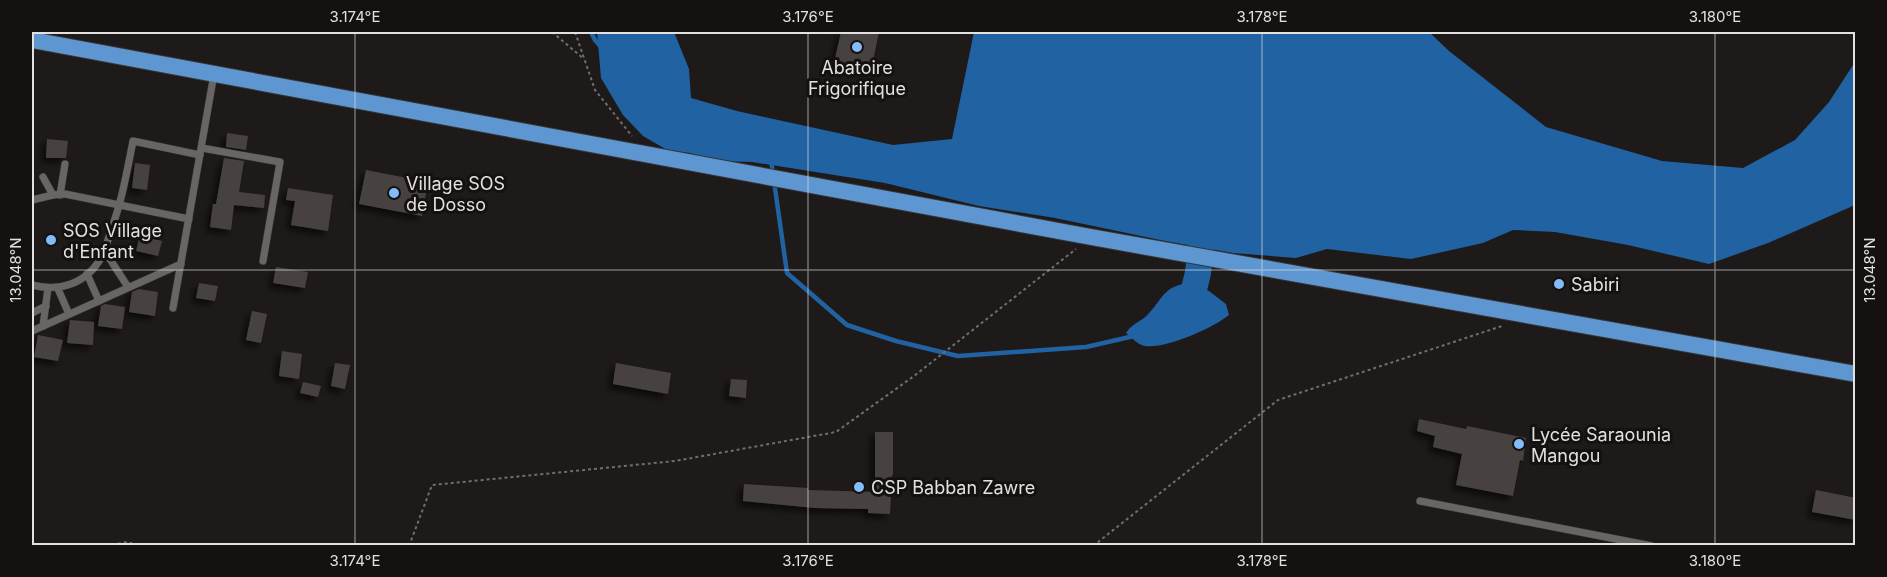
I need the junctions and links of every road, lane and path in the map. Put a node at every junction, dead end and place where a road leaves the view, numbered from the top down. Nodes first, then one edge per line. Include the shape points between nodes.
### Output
1 (552, 32) edge
2 (575, 32) edge
3 (32, 40) edge
4 (585, 60) junction
5 (214, 74) junction
6 (201, 152) junction
7 (647, 154) junction
8 (65, 164) dead end
9 (43, 177) dead end
10 (56, 195) junction
11 (32, 200) edge
12 (120, 205) junction
13 (189, 219) junction
14 (1091, 237) junction
15 (104, 250) junction
16 (263, 261) dead end
17 (181, 264) junction
18 (87, 274) junction
19 (32, 285) edge
20 (128, 287) junction
21 (48, 288) junction
22 (58, 289) junction
23 (99, 301) junction
24 (46, 306) junction
25 (173, 308) dead end
26 (32, 313) edge
27 (69, 314) junction
28 (43, 326) junction
29 (1501, 326) dead end
30 (32, 331) edge
31 (1856, 374) edge
32 (1420, 501) dead end
33 (106, 546) edge
34 (140, 546) edge
35 (409, 546) edge
36 (1093, 546) edge
37 (1652, 546) edge

1 - 4 path
2 - 4 path
3 - 5 highway
4 - 7 path via 595,90
5 - 6 lane
5 - 7 highway
6 - 12 lane via 133,141
6 - 13 lane
6 - 16 lane via 280,162
7 - 14 highway
8 - 10 lane
9 - 10 lane
10 - 11 lane
10 - 12 lane
12 - 13 lane
12 - 15 lane
13 - 17 lane
14 - 31 highway
14 - 35 path via 836,432 675,461 432,485
15 - 18 lane
15 - 20 lane
17 - 20 lane
17 - 25 lane
18 - 22 lane
18 - 23 lane
19 - 21 lane
20 - 23 lane
21 - 22 lane
21 - 24 lane
22 - 27 lane
23 - 27 lane
24 - 26 lane
24 - 28 lane
27 - 28 lane
28 - 30 lane
29 - 36 path via 1278,400
32 - 37 lane
33 - 34 path

